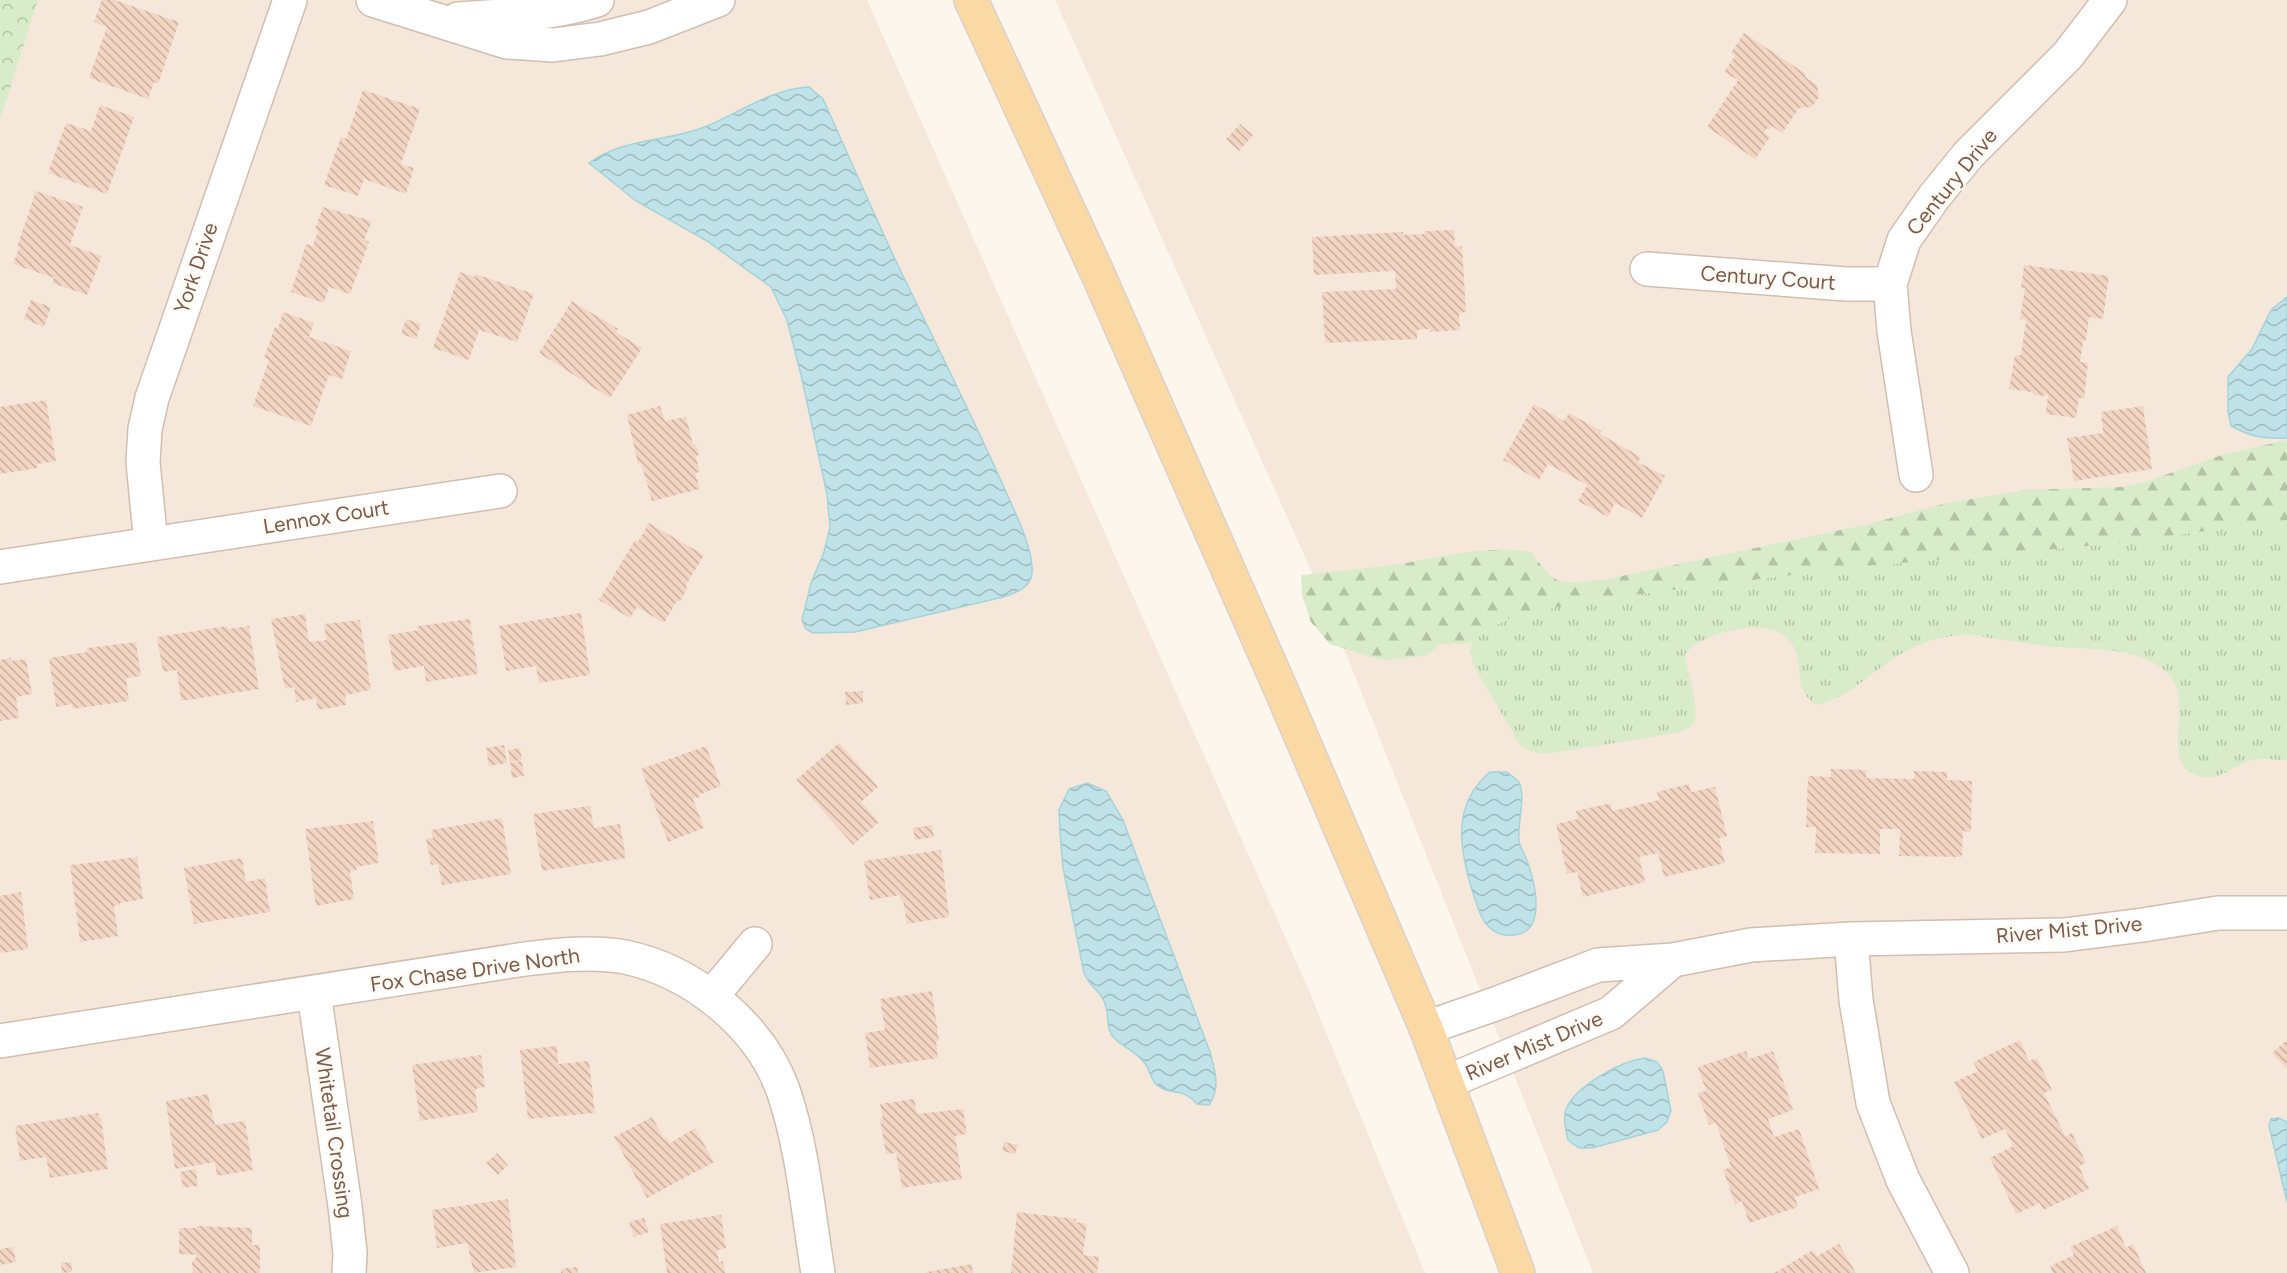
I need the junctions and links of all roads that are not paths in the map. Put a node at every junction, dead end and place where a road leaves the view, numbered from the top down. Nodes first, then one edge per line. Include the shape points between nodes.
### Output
1 (290, 0) edge
2 (372, 0) edge
3 (597, 0) edge
4 (718, 0) edge
5 (971, 0) edge
6 (2110, 0) edge
7 (442, 20) junction
8 (1647, 269) dead end
9 (1890, 284) junction
10 (1916, 475) dead end
11 (500, 490) dead end
12 (151, 544) junction
13 (0, 567) edge
14 (2287, 913) edge
15 (1851, 939) junction
16 (755, 944) dead end
17 (1673, 960) junction
18 (314, 993) junction
19 (711, 997) junction
20 (1426, 1028) junction
21 (0, 1041) edge
22 (1447, 1082) junction
23 (349, 1273) edge
24 (818, 1273) edge
25 (1518, 1273) edge
26 (1952, 1273) edge

1 - 12 street, York Drive via 152,398 142,462
2 - 7 street
3 - 7 street via 517,15
4 - 7 street via 649,27 554,45 507,42
5 - 20 main road via 1107,293
6 - 9 street, Century Drive via 2068,55 1968,155 1934,197 1904,240
8 - 9 street, Century Court
9 - 10 street, Century Drive via 1893,331
11 - 12 street, Lennox Court
12 - 13 street, Lennox Court
14 - 15 street, River Mist Drive via 2218,913 2064,934
15 - 17 street, River Mist Drive via 1752,945
15 - 26 street via 1856,1000 1873,1102 1903,1180
16 - 19 street
17 - 20 street, River Mist Drive via 1598,964
17 - 22 street, River Mist Drive via 1611,1013
18 - 19 street, Fox Chase Drive North via 576,953 624,957 662,968
18 - 21 street, Fox Chase Drive North
18 - 23 street, Whitetail Crossing via 345,1206
19 - 24 street, Fox Chase Drive North via 760,1047 782,1088 795,1133
20 - 22 main road
22 - 25 main road

